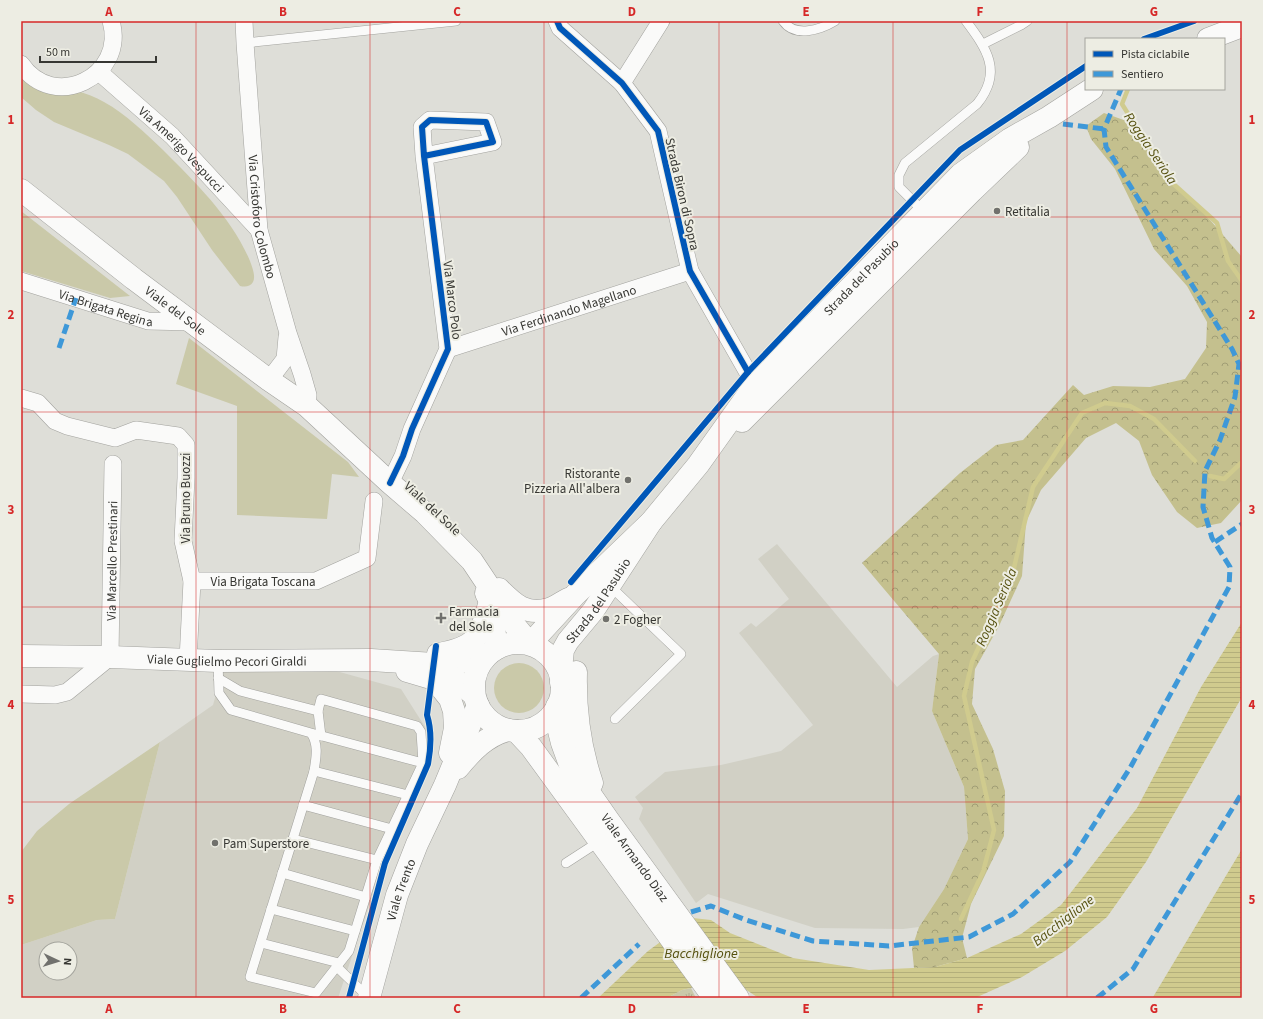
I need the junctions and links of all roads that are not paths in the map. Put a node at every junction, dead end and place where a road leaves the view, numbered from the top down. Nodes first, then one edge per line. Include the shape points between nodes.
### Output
1 (111, 21) edge
2 (244, 21) edge
3 (456, 21) edge
4 (557, 21) edge
5 (661, 21) edge
6 (783, 21) edge
7 (835, 21) edge
8 (966, 21) edge
9 (1027, 21) edge
10 (1242, 26) edge
11 (1211, 38) edge
12 (245, 43) junction
13 (983, 44) junction
14 (21, 64) edge
15 (99, 72) junction
16 (622, 83) junction
17 (1090, 90) edge
18 (1049, 117) junction
19 (424, 156) dead end
20 (21, 190) edge
21 (924, 212) junction
22 (259, 230) junction
23 (690, 271) junction
24 (21, 281) edge
25 (193, 322) junction
26 (288, 333) junction
27 (448, 349) junction
28 (269, 380) junction
29 (755, 385) junction
30 (21, 398) edge
31 (307, 406) junction
32 (113, 464) dead end
33 (698, 465) junction
34 (390, 483) junction
35 (374, 501) dead end
36 (651, 522) junction
37 (472, 561) junction
38 (192, 581) junction
39 (609, 585) junction
40 (575, 595) junction
41 (490, 601) junction
42 (593, 611) junction
43 (530, 644) junction
44 (490, 653) junction
45 (21, 656) edge
46 (110, 657) junction
47 (188, 660) junction
48 (371, 660) junction
49 (434, 664) junction
50 (218, 669) junction
51 (561, 683) junction
52 (21, 694) edge
53 (476, 700) junction
54 (557, 706) junction
55 (318, 710) junction
56 (615, 719) dead end
57 (512, 730) junction
58 (312, 733) junction
59 (321, 736) junction
60 (423, 763) junction
61 (314, 771) junction
62 (445, 785) junction
63 (408, 795) junction
64 (303, 805) junction
65 (609, 820) junction
66 (392, 829) junction
67 (293, 839) junction
68 (600, 841) junction
69 (377, 860) junction
70 (566, 863) dead end
71 (282, 874) junction
72 (366, 897) junction
73 (271, 909) junction
74 (675, 928) junction
75 (355, 931) junction
76 (261, 943) junction
77 (338, 965) junction
78 (738, 997) edge
79 (369, 998) edge
80 (714, 998) edge

1 - 15 street via 114,30 113,45 108,60
2 - 12 street, Via Cristoforo Colombo
3 - 12 lane
4 - 16 street, Strada Biron di Sopra via 560,28
5 - 16 street
6 - 7 lane via 786,26 799,31 811,31
8 - 13 lane
9 - 13 lane
10 - 11 main road
12 - 22 street, Via Cristoforo Colombo
13 - 21 lane via 990,59 990,78 986,93 977,104 905,164 899,175 900,187
14 - 15 street via 38,81 54,86 70,86 85,82
15 - 22 street, Via Amerigo Vespucci via 172,136
16 - 23 street, Strada Biron di Sopra via 658,131
17 - 18 main road, Strada del Pasubio
18 - 21 main road, Strada del Pasubio via 1010,139 961,174
18 - 33 main road, Strada del Pasubio
19 - 27 street, Via Marco Polo
20 - 25 main road, Viale del Sole
21 - 29 main road, Strada del Pasubio
22 - 26 street, Via Cristoforo Colombo
23 - 27 street, Via Ferdinando Magellano
23 - 29 street, Strada Biron di Sopra
24 - 25 street, Via Brigata Regina via 148,321
25 - 28 main road, Viale del Sole
26 - 28 street via 285,359
26 - 31 street, Via Cristoforo Colombo via 308,395
27 - 34 street, Via Marco Polo
28 - 31 main road, Viale del Sole
29 - 33 main road, Strada del Pasubio
30 - 38 street, Via Bruno Buozzi via 38,403 55,421 115,438 136,430 178,436 186,445 183,541
31 - 34 main road, Viale del Sole
32 - 46 street, Via Marcello Prestinari
33 - 36 main road, Strada del Pasubio
34 - 37 main road, Viale del Sole via 425,513
35 - 38 street, Via Brigata Toscana via 367,558 331,574 316,580
36 - 39 main road, Strada del Pasubio
36 - 40 main road, Strada del Pasubio
37 - 40 main road via 506,596 526,610 534,612 549,609
37 - 41 main road, Viale del Sole
37 - 43 main road, Viale del Sole
38 - 47 street, Via Bruno Buozzi
39 - 42 main road, Strada del Pasubio
39 - 56 lane via 681,654
40 - 43 main road, Strada del Pasubio
41 - 44 main road, Viale del Sole
41 - 48 main road via 479,634 471,644 463,648 435,655
42 - 51 main road, Strada del Pasubio via 563,650
42 - 65 main road via 581,638 575,700 578,732 585,762 595,792
43 - 44 main road, Strada del Pasubio via 507,644
43 - 51 main road, Strada del Pasubio via 551,658 558,670
44 - 49 main road, Viale Guglielmo Pecori Giraldi via 474,661
44 - 53 main road via 478,666 475,675
45 - 46 main road, Viale Guglielmo Pecori Giraldi
46 - 47 main road, Viale Guglielmo Pecori Giraldi
46 - 52 street via 67,692 54,695
47 - 50 main road, Viale Guglielmo Pecori Giraldi
48 - 49 main road, Viale Guglielmo Pecori Giraldi
48 - 50 main road, Viale Guglielmo Pecori Giraldi
48 - 62 main road via 434,679 450,699 455,728
49 - 53 main road
50 - 55 lane via 240,690
50 - 58 lane via 219,693 231,710
51 - 54 main road, Strada del Pasubio
53 - 57 main road via 485,716 495,725
53 - 62 main road, Viale Trento
54 - 57 main road, Strada del Pasubio via 552,715 540,724 526,730
54 - 65 main road, Viale Armando Diaz via 558,727 570,765
55 - 59 lane
55 - 60 lane via 321,699 417,726 421,732
57 - 62 main road, Viale Trento via 500,732 485,740
57 - 68 main road, Viale Armando Diaz via 532,747
58 - 59 lane
58 - 61 lane via 316,740 317,756
59 - 60 lane
60 - 63 lane
61 - 63 lane
61 - 64 lane
62 - 79 main road, Viale Trento via 417,844 397,895
63 - 66 lane
64 - 66 lane
64 - 67 lane
65 - 74 main road, Viale Armando Diaz
66 - 69 lane
67 - 69 lane
67 - 71 lane
68 - 70 lane
68 - 74 main road, Viale Armando Diaz
69 - 72 lane
71 - 72 lane
71 - 73 lane
72 - 75 lane
73 - 75 lane
73 - 76 lane
74 - 78 main road, Viale Armando Diaz
74 - 80 main road, Viale Armando Diaz
75 - 77 lane via 349,951
76 - 77 lane
76 - 77 lane via 250,977 316,993
77 - 79 lane

